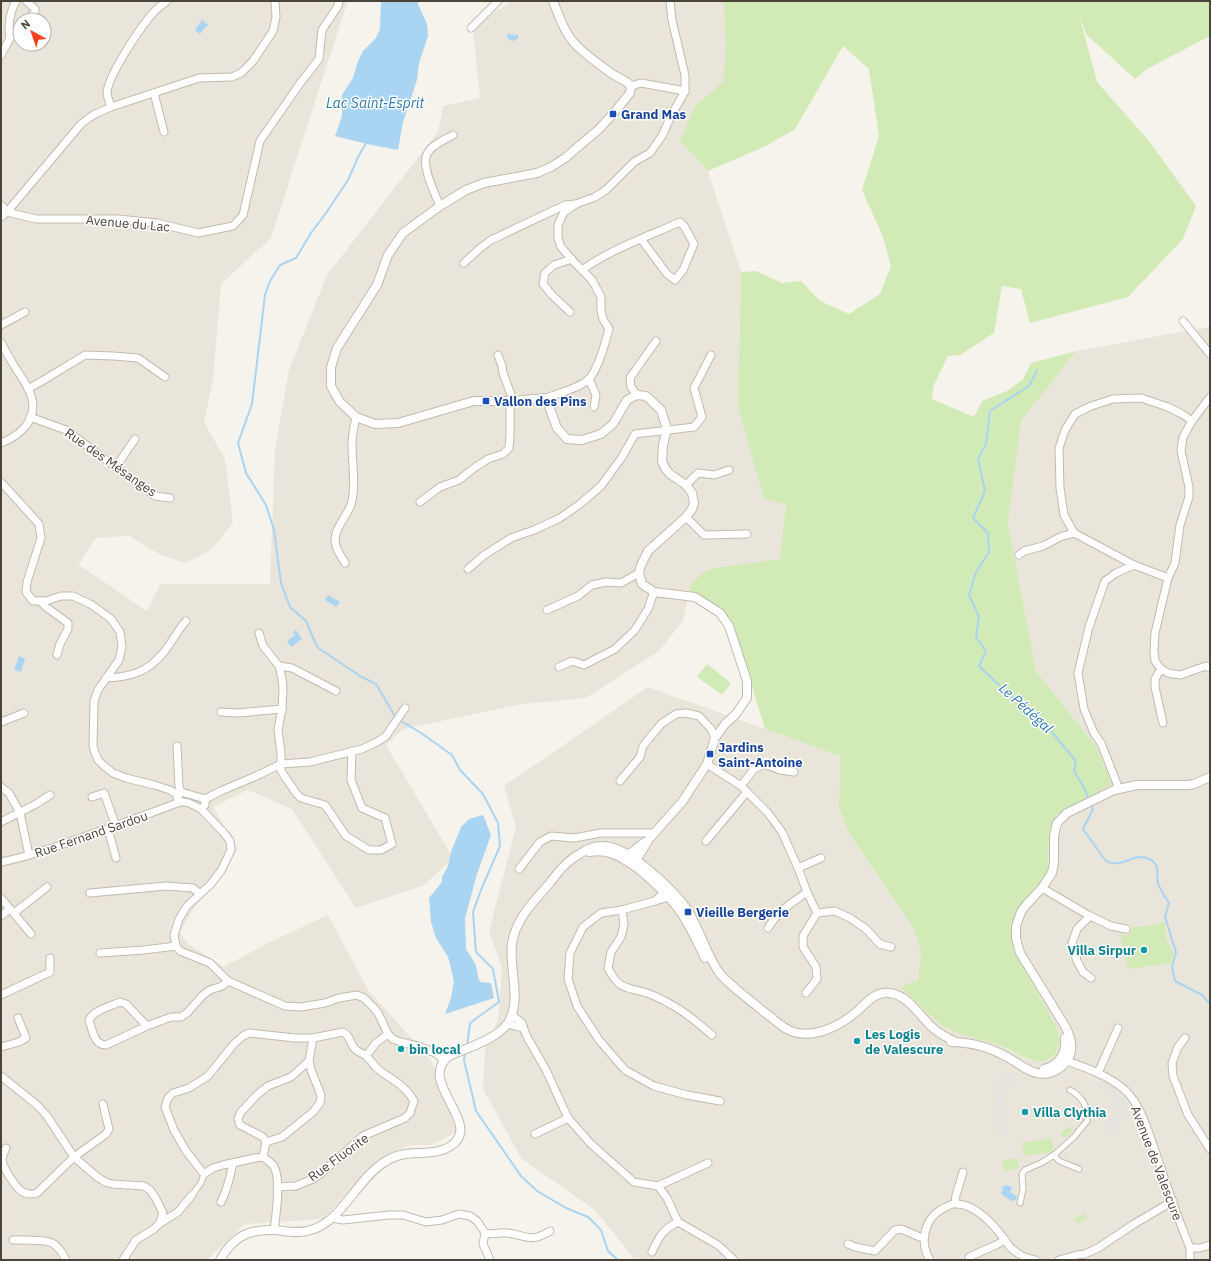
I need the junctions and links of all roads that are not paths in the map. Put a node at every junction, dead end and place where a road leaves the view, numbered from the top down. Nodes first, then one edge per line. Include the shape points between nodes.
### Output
1 (16, 1) edge
2 (26, 1) edge
3 (275, 1) edge
4 (339, 1) edge
5 (498, 1) edge
6 (554, 1) edge
7 (670, 1) edge
8 (166, 2) dead end
9 (35, 12) edge
10 (471, 28) dead end
11 (10, 38) joint
12 (1, 56) edge
13 (631, 86) junction
14 (685, 91) junction
15 (154, 93) junction
16 (111, 107) junction
17 (164, 132) dead end
18 (452, 135) dead end
19 (576, 204) junction
20 (1, 205) edge
21 (440, 206) junction
22 (7, 212) junction
23 (1, 217) edge
24 (641, 239) junction
25 (572, 259) junction
26 (464, 263) dead end
27 (582, 270) junction
28 (25, 312) dead end
29 (570, 312) dead end
30 (1183, 321) dead end
31 (1, 325) edge
32 (656, 341) dead end
33 (2, 347) edge
34 (1210, 354) edge
35 (498, 355) dead end
36 (711, 355) dead end
37 (165, 377) dead end
38 (589, 379) junction
39 (28, 389) junction
40 (637, 395) junction
41 (1210, 396) edge
42 (546, 398) junction
43 (512, 401) junction
44 (594, 407) dead end
45 (30, 417) junction
46 (356, 417) junction
47 (1192, 421) junction
48 (667, 429) junction
49 (135, 439) dead end
50 (1, 443) edge
51 (116, 467) junction
52 (729, 470) dead end
53 (1, 482) edge
54 (686, 485) junction
55 (170, 498) dead end
56 (420, 502) dead end
57 (686, 517) junction
58 (1074, 532) junction
59 (747, 534) dead end
60 (1019, 555) dead end
61 (345, 563) dead end
62 (1134, 565) junction
63 (468, 568) dead end
64 (639, 574) junction
65 (1168, 578) junction
66 (654, 592) junction
67 (40, 601) junction
68 (547, 610) dead end
69 (186, 621) dead end
70 (259, 633) dead end
71 (57, 654) dead end
72 (279, 666) junction
73 (559, 667) dead end
74 (1210, 668) edge
75 (1161, 669) junction
76 (106, 678) junction
77 (336, 691) dead end
78 (405, 708) dead end
79 (282, 709) junction
80 (221, 712) dead end
81 (24, 714) dead end
82 (1, 722) edge
83 (1163, 723) dead end
84 (715, 738) junction
85 (177, 746) dead end
86 (352, 751) junction
87 (281, 764) junction
88 (707, 764) junction
89 (794, 772) dead end
90 (1210, 777) edge
91 (620, 782) dead end
92 (741, 786) junction
93 (1, 787) edge
94 (1119, 789) junction
95 (747, 792) junction
96 (50, 795) dead end
97 (180, 796) junction
98 (92, 797) dead end
99 (205, 799) junction
100 (201, 809) junction
101 (20, 813) junction
102 (1, 822) edge
103 (116, 826) junction
104 (108, 828) junction
105 (652, 836) junction
106 (706, 841) dead end
107 (29, 856) junction
108 (116, 858) dead end
109 (821, 858) dead end
110 (630, 860) junction
111 (1, 862) edge
112 (798, 868) junction
113 (519, 869) dead end
114 (47, 887) dead end
115 (1042, 888) junction
116 (667, 892) junction
117 (807, 892) junction
118 (90, 893) dead end
119 (200, 894) junction
120 (1, 898) edge
121 (622, 910) junction
122 (12, 911) junction
123 (817, 913) junction
124 (1, 916) edge
125 (1090, 916) junction
126 (768, 928) dead end
127 (1126, 929) dead end
128 (32, 934) dead end
129 (176, 946) junction
130 (891, 947) dead end
131 (100, 953) dead end
132 (50, 958) dead end
133 (1091, 978) dead end
134 (228, 981) junction
135 (806, 993) dead end
136 (1, 994) edge
137 (512, 1015) junction
138 (18, 1018) dead end
139 (507, 1024) junction
140 (147, 1026) junction
141 (523, 1028) junction
142 (1118, 1028) dead end
143 (388, 1034) junction
144 (712, 1035) dead end
145 (313, 1038) junction
146 (1185, 1038) dead end
147 (956, 1042) junction
148 (1, 1047) edge
149 (366, 1056) junction
150 (1065, 1057) junction
151 (447, 1058) junction
152 (309, 1061) junction
153 (1098, 1073) junction
154 (1, 1076) edge
155 (1070, 1090) dead end
156 (720, 1101) dead end
157 (103, 1104) dead end
158 (568, 1118) junction
159 (535, 1134) dead end
160 (266, 1142) junction
161 (6, 1148) dead end
162 (1210, 1149) edge
163 (1054, 1155) junction
164 (74, 1157) junction
165 (263, 1157) junction
166 (233, 1163) junction
167 (708, 1163) dead end
168 (1079, 1169) dead end
169 (963, 1172) dead end
170 (204, 1174) junction
171 (658, 1186) junction
172 (277, 1187) junction
173 (192, 1195) joint
174 (221, 1202) dead end
175 (1172, 1202) junction
176 (955, 1203) junction
177 (1020, 1203) dead end
178 (163, 1213) junction
179 (171, 1217) junction
180 (332, 1218) junction
181 (678, 1222) junction
182 (159, 1224) junction
183 (274, 1230) junction
184 (550, 1231) dead end
185 (485, 1233) junction
186 (924, 1237) junction
187 (13, 1240) dead end
188 (1005, 1240) junction
189 (848, 1244) dead end
190 (1210, 1245) edge
191 (1190, 1248) junction
192 (652, 1252) dead end
193 (970, 1256) dead end
194 (1078, 1257) edge
195 (927, 1259) edge
196 (66, 1260) edge
197 (123, 1260) edge
198 (220, 1260) edge
199 (490, 1260) edge
200 (734, 1260) edge
201 (1035, 1260) edge
202 (1059, 1260) edge
203 (1190, 1260) edge

1 - 11 street via 12,10
2 - 9 street
3 - 15 street via 276,17 273,30 253,61 241,73 232,77 199,78
4 - 22 street, Avenue du Lac via 322,30 319,59 260,141 243,215 233,226 198,233 157,223 118,219 36,219
5 - 10 street
6 - 13 street via 564,27 575,45 592,60
7 - 14 street via 685,75
8 - 16 street via 143,26 111,78 107,93
11 - 12 street
13 - 14 street via 641,83
13 - 21 street via 630,93 599,129 551,168 484,183 466,190
14 - 19 street via 662,136 650,153 634,162 606,190
15 - 16 street
15 - 17 street
16 - 22 street via 81,124
18 - 21 street via 434,146 427,154 425,165
19 - 25 street via 564,212 558,225 561,247
19 - 26 street via 565,205 491,240
20 - 22 street
21 - 46 street via 403,233 388,255 377,285 336,348 331,367 332,386 340,402
22 - 23 street
24 - 24 street via 680,222 684,226 694,244 683,270 675,280 667,274
24 - 27 street via 596,260
25 - 27 street
25 - 29 street via 554,265 545,273 543,284
27 - 38 street via 592,280 601,297 601,311 609,329 598,363
28 - 31 street
30 - 34 street
32 - 40 street via 630,378 631,387
33 - 39 street
35 - 43 street
36 - 48 street via 694,388 702,417 694,427
37 - 39 street via 138,358 85,355
38 - 42 street
38 - 44 street via 596,395
39 - 45 street via 33,408
40 - 42 street via 627,400 613,424 601,434 582,440 567,439 557,428
40 - 48 street via 646,396 660,410
41 - 47 street
42 - 43 street
43 - 46 street via 474,401 398,423 375,424
43 - 56 street via 509,448 503,454 488,459 459,480 440,487
45 - 50 street via 26,426 16,436
45 - 51 street, Rue des Mésanges via 66,430
46 - 61 street via 352,443 352,501 337,530 335,540
47 - 58 street via 1168,407 1141,398 1113,399 1075,414 1065,430 1059,448 1064,515
47 - 65 street via 1183,437 1180,451 1189,497 1180,524 1175,564
48 - 54 street via 662,461 670,474
48 - 63 street via 635,434 601,486 580,504 560,518 510,538
49 - 51 street
51 - 55 street, Rue des Mésanges via 155,496
52 - 54 street via 714,475 698,473
53 - 67 street via 39,524 41,538 26,592 33,601
54 - 57 street via 692,493 694,503
57 - 59 street via 704,535
57 - 64 street via 648,551
58 - 60 street
58 - 62 street
62 - 65 street
62 - 94 street via 1106,581 1089,627 1078,673 1084,709
64 - 66 street via 642,584
64 - 68 street via 621,583 606,582 592,585 578,596
65 - 75 street via 1154,639 1155,662
66 - 73 street via 648,609 635,630 615,649 584,665 572,661
66 - 84 street via 695,597 720,613 729,626 746,680 747,698
67 - 71 street via 68,623 68,629
67 - 76 street via 73,596 92,605 111,619 120,632 122,646 118,660
69 - 76 street via 163,652 148,666 136,674
70 - 72 street via 263,646
72 - 77 street via 292,668
72 - 79 street via 283,690
74 - 75 street via 1206,666 1180,675
75 - 83 street via 1155,680 1155,687
76 - 97 street via 94,701 93,746 98,760 113,773
78 - 86 street via 386,736 362,749
79 - 80 street
79 - 87 street via 278,730
81 - 82 street
84 - 88 street
84 - 91 street via 711,729 699,716 676,714 661,724
85 - 97 street
86 - 87 street via 310,762
86 - 87 street via 351,780 362,808 385,818 388,826 392,844 381,850 369,850 346,836 325,805 302,798 296,793 281,771
87 - 99 street
88 - 92 street
88 - 105 street via 682,802
89 - 92 street via 764,764 754,769
90 - 94 street via 1188,785 1137,785
92 - 95 street
93 - 101 street via 9,793
94 - 115 street via 1067,814 1057,823 1052,873
95 - 106 street
95 - 112 street via 782,832
96 - 101 street
97 - 99 street
97 - 100 street
97 - 103 street, Rue Fernand Sardou
98 - 103 street via 104,793
99 - 100 street via 205,805
100 - 119 street via 230,840 230,850 221,872
101 - 102 street
101 - 107 street
103 - 104 street, Rue Fernand Sardou
104 - 107 street, Rue Fernand Sardou
104 - 108 street
105 - 110 street
105 - 113 street via 551,836 540,842
107 - 111 street, Rue Fernand Sardou
109 - 112 street
110 - 116 street
110 - 137 street via 609,852 582,852 559,871 532,904 516,929 512,943 515,1001
112 - 117 street
114 - 122 street
115 - 125 street
115 - 150 street via 1022,912 1016,926 1016,938 1020,953 1069,1034 1071,1044
116 - 121 street via 655,900
116 - 147 street via 686,908 722,975 786,1029 806,1034 826,1029 848,1019 881,993 901,997 934,1029
116 - 147 street via 685,918 720,981 778,1029 794,1038 808,1039 836,1031 851,1022 875,1001 890,999 908,1008 939,1038
117 - 123 street
117 - 126 street via 776,916
118 - 119 street via 166,886 193,888
119 - 129 street via 187,906 179,919 174,935
120 - 122 street
121 - 144 street via 624,924 621,937 611,952 608,968 614,980 627,989 648,993 672,1005
121 - 156 street via 601,913 583,927 570,953 568,979 577,1006 599,1040 625,1070 654,1086 687,1096
122 - 124 street
122 - 128 street
123 - 130 street via 835,912 850,918 866,929 880,944
123 - 135 street via 803,936 803,947 816,967 817,979
125 - 127 street via 1111,926
125 - 133 street via 1077,929 1072,943 1077,961 1083,972
129 - 131 street
129 - 134 street via 180,951 210,963
132 - 136 street via 50,972
134 - 140 street via 203,995 188,1013 181,1017 171,1017
134 - 143 street via 285,1006 301,1008 357,994 378,1013
137 - 139 street
137 - 141 street via 522,1023
138 - 148 street via 26,1038
139 - 141 street
139 - 151 street via 492,1037
140 - 140 street via 126,1004 120,1002 94,1013 90,1018 97,1043 100,1045 106,1045
141 - 158 street
142 - 153 street
143 - 149 street via 376,1043
143 - 151 street via 400,1042 418,1046
145 - 149 street, Rue Fluorite via 343,1032 350,1038 355,1049
145 - 152 street
145 - 170 street via 249,1033 234,1044 208,1076 168,1098 165,1107 174,1130
146 - 162 street via 1178,1047 1172,1063 1173,1076 1188,1115
147 - 150 street via 980,1046 1007,1056 1030,1071 1042,1074 1058,1070
149 - 172 street, Rue Fluorite via 371,1063 410,1094 414,1101 410,1113 405,1118 363,1136 314,1178 296,1186
150 - 153 street, Avenue de Valescure
151 - 180 street via 440,1069 440,1081 459,1122 457,1140 452,1146 438,1151 404,1154 383,1162 363,1180
152 - 160 street via 321,1095 320,1103 313,1112 282,1137
152 - 160 street via 291,1077 268,1086 240,1113 240,1125 263,1137
153 - 175 street, Avenue de Valescure via 1127,1092 1140,1110
154 - 164 street via 47,1116
155 - 163 street via 1082,1100 1088,1118 1074,1137
157 - 164 street via 109,1129 106,1134
158 - 159 street
158 - 171 street via 590,1144 634,1182
160 - 165 street
161 - 164 street via 2,1159 12,1182 23,1193 30,1195 37,1193
163 - 168 street via 1059,1161
163 - 177 street via 1022,1174 1023,1189
164 - 178 street via 105,1182 144,1186 155,1197
165 - 166 street
165 - 172 street via 275,1170
166 - 170 street via 213,1168
166 - 174 street via 226,1193
167 - 171 street
169 - 176 street
170 - 173 street
171 - 181 street via 667,1198
172 - 183 street
173 - 179 street
175 - 191 street, Avenue de Valescure
175 - 194 street via 1098,1248
176 - 186 street via 938,1211 929,1221
176 - 188 street via 977,1211
178 - 179 street
178 - 182 street
179 - 182 street
180 - 183 street via 312,1230
180 - 185 street via 343,1220 403,1215 426,1222 459,1214 477,1220
181 - 192 street via 668,1227 660,1236
181 - 200 street via 718,1245
182 - 197 street via 136,1240
183 - 198 street via 248,1233 237,1239
184 - 185 street via 540,1237 527,1238 507,1233
185 - 199 street via 483,1244
186 - 189 street via 901,1228 895,1230 875,1251
186 - 195 street
187 - 196 street via 51,1243 61,1251
188 - 193 street
188 - 201 street via 1022,1256
190 - 191 street
191 - 203 street, Avenue de Valescure
194 - 202 street

